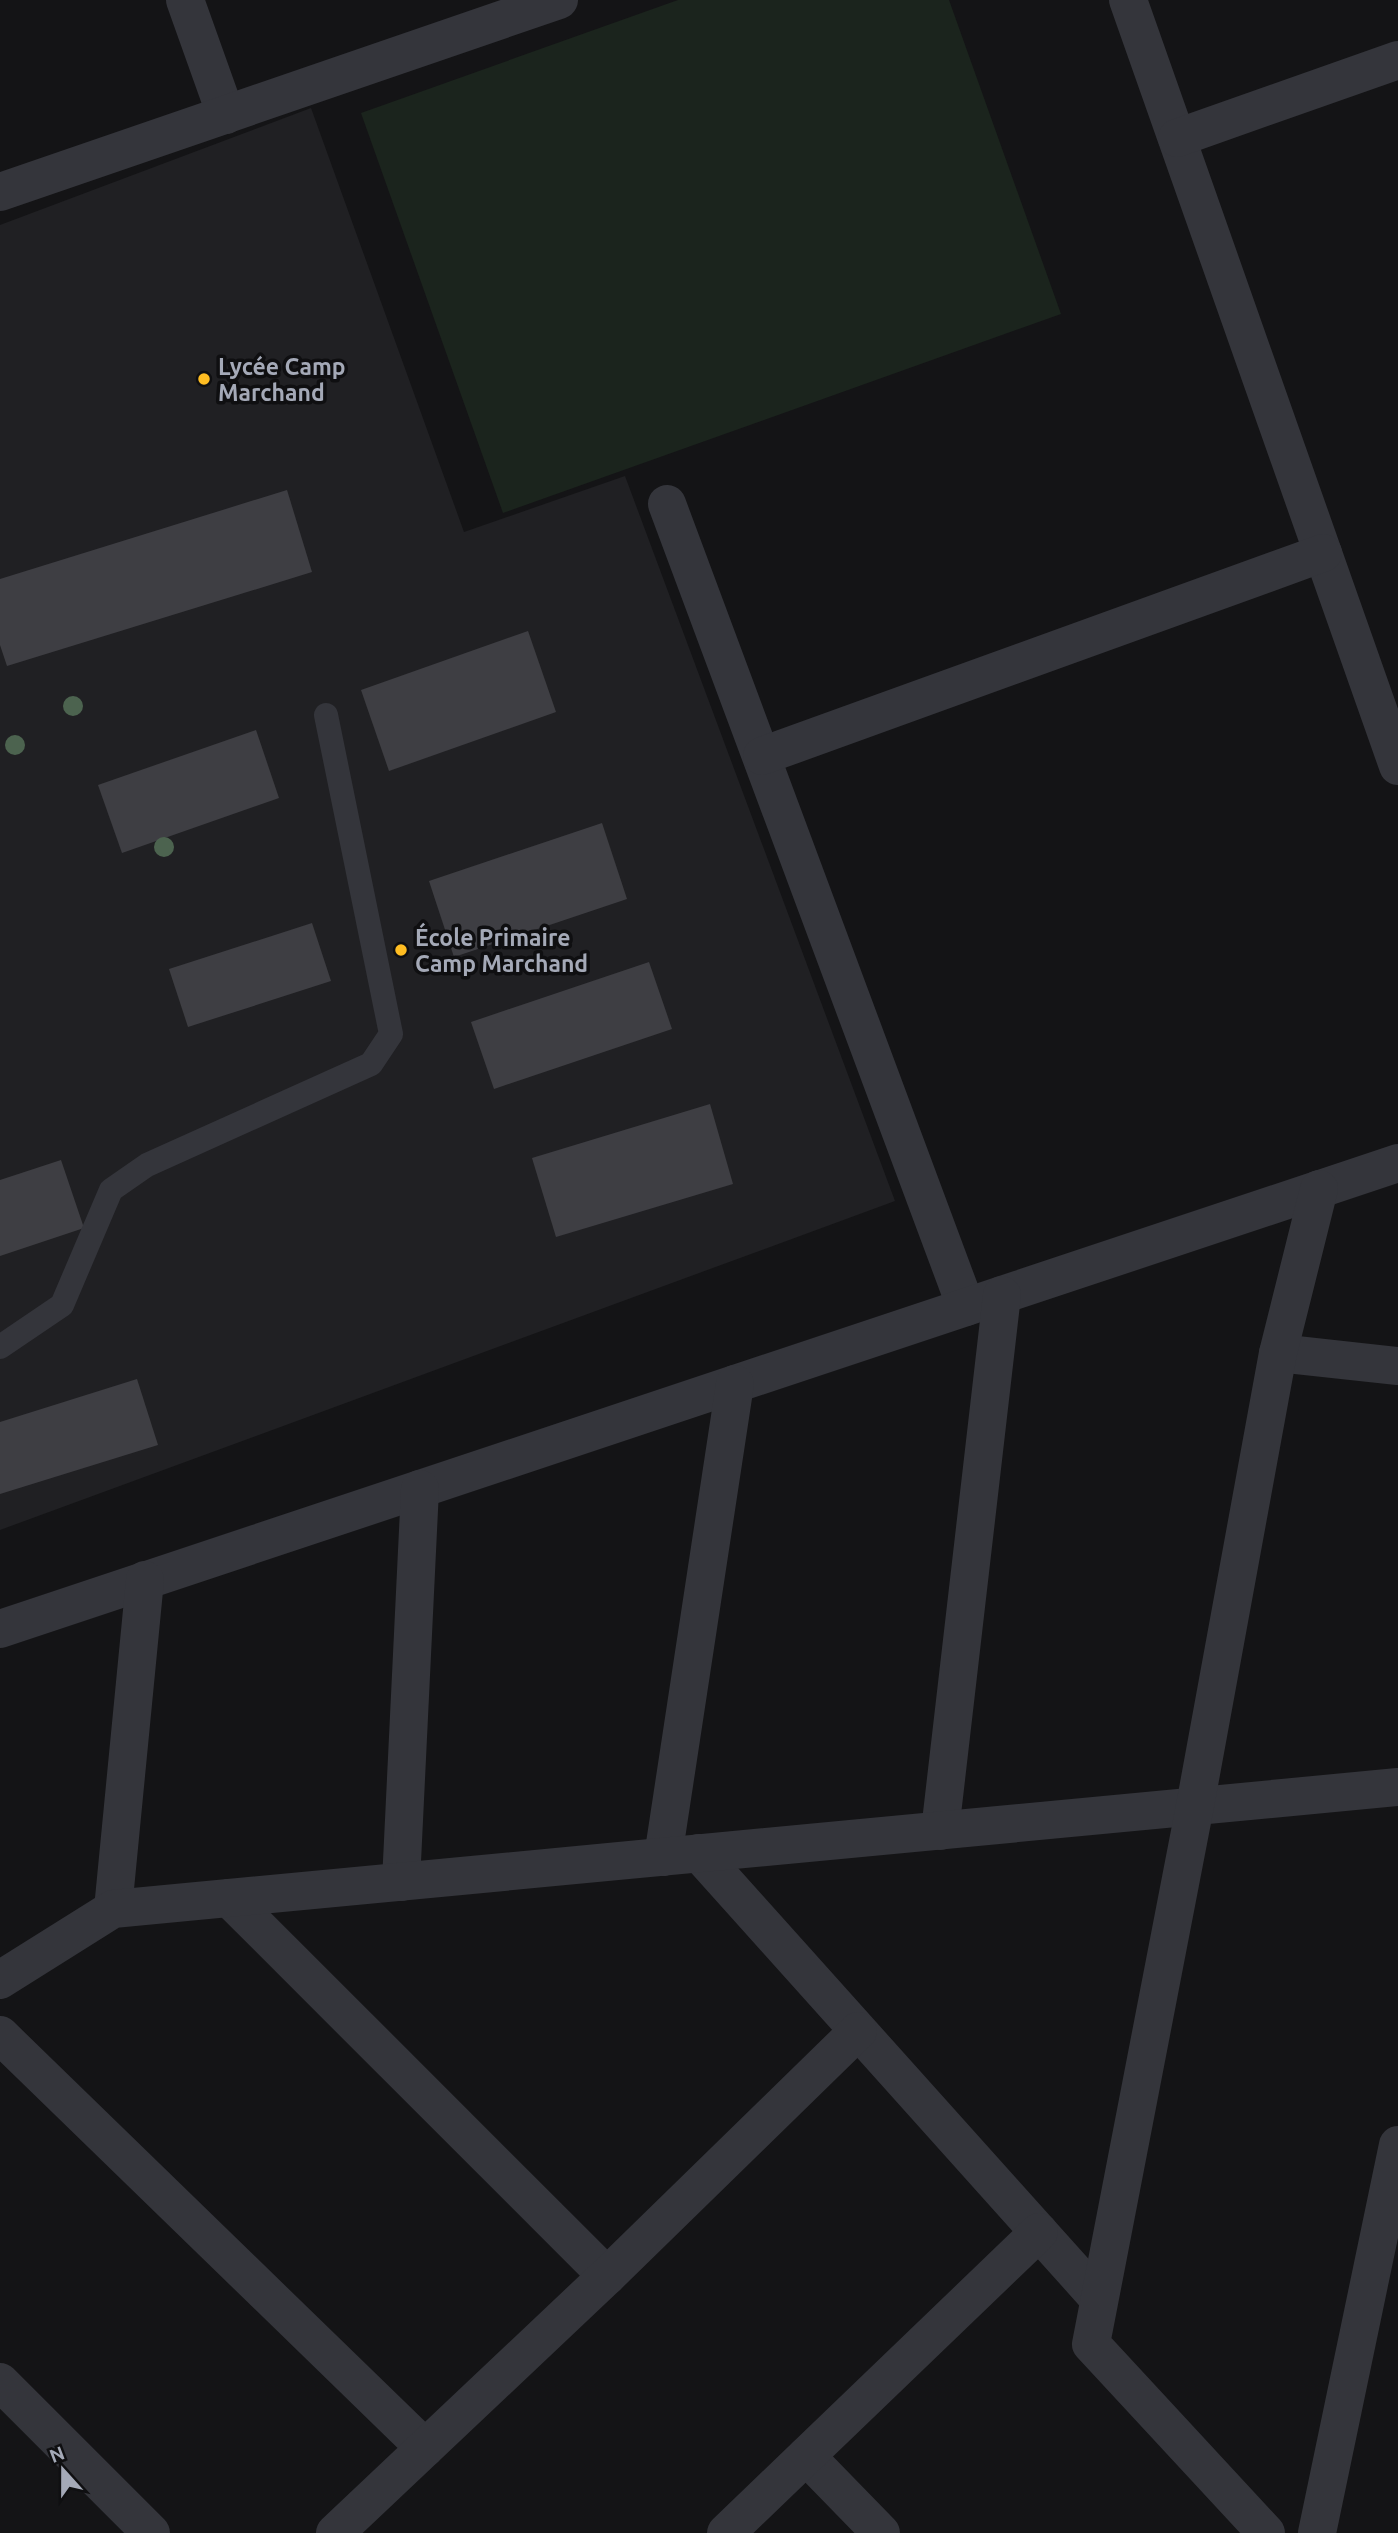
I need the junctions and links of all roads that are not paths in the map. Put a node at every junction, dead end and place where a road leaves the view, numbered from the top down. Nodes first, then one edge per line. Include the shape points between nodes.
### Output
1 (185, 0) edge
2 (559, 0) edge
3 (1128, 0) edge
4 (466, 15) edge
5 (1398, 60) edge
6 (226, 115) junction
7 (1177, 138) junction
8 (0, 192) edge
9 (667, 504) dead end
10 (1323, 553) junction
11 (326, 715) dead end
12 (762, 756) junction
13 (1398, 766) edge
14 (1398, 1163) edge
15 (1319, 1189) junction
16 (1002, 1295) junction
17 (966, 1307) junction
18 (0, 1347) edge
19 (1278, 1353) junction
20 (1398, 1366) edge
21 (735, 1384) junction
22 (420, 1489) junction
23 (145, 1580) junction
24 (0, 1629) edge
25 (1398, 1787) edge
26 (1195, 1806) junction
27 (940, 1831) junction
28 (681, 1855) junction
29 (401, 1882) junction
30 (229, 1898) junction
31 (113, 1909) junction
32 (0, 1980) edge
33 (858, 2031) junction
34 (0, 2035) edge
35 (1398, 2145) edge
36 (1039, 2232) junction
37 (607, 2276) junction
38 (1099, 2299) junction
39 (0, 2382) edge
40 (425, 2448) junction
41 (806, 2456) junction
42 (151, 2533) edge
43 (335, 2533) edge
44 (726, 2533) edge
45 (881, 2533) edge
46 (1266, 2533) edge
47 (1317, 2533) edge

1 - 6 street
2 - 4 street
3 - 7 street
4 - 6 street
5 - 7 street
6 - 8 street
7 - 10 street
9 - 12 street
10 - 12 street
10 - 13 street
11 - 18 lane via 391,1034 371,1064 147,1165 111,1190 62,1305
12 - 17 street
14 - 15 street
15 - 16 street
15 - 19 street
16 - 17 street
16 - 27 street
17 - 21 street
19 - 20 street
19 - 26 street
21 - 22 street
21 - 28 street
22 - 23 street
22 - 29 street
23 - 24 street
23 - 31 street
25 - 26 street
26 - 27 street
26 - 38 street
27 - 28 street
28 - 29 street
28 - 33 street
29 - 30 street
30 - 31 street
30 - 37 street
31 - 32 street
33 - 36 street
33 - 37 street
34 - 40 street
35 - 47 street
36 - 38 street
36 - 41 street
37 - 40 street
38 - 46 street via 1091,2344
39 - 42 street
40 - 43 street
41 - 44 street
41 - 45 street

